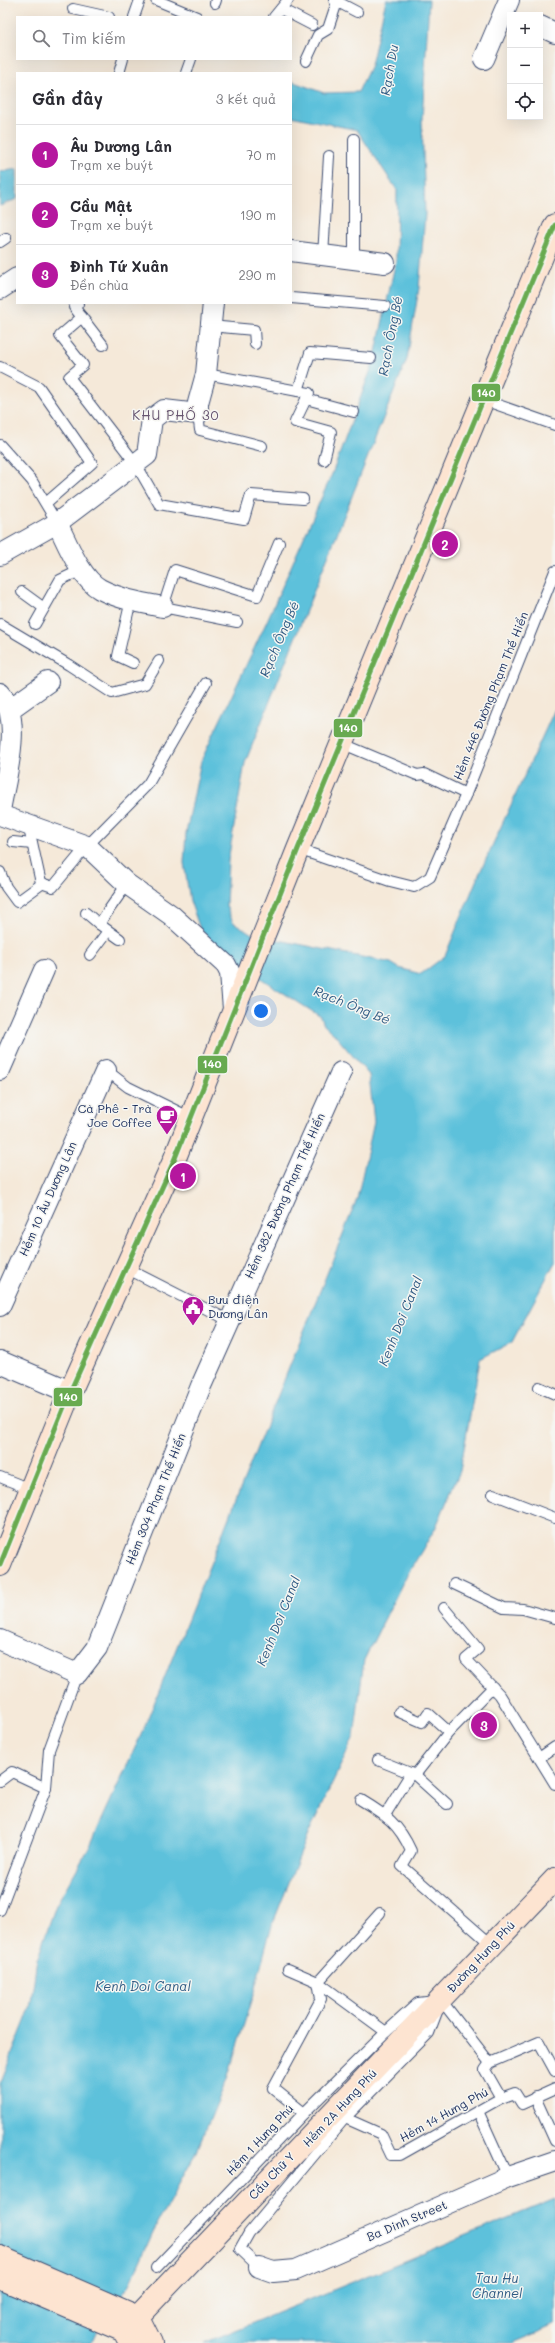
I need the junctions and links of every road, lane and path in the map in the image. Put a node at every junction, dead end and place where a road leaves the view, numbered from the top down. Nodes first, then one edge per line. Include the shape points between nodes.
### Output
1 (140, 0) edge
2 (156, 0) edge
3 (288, 0) edge
4 (335, 1) edge
5 (510, 8) edge
6 (73, 9) dead end
7 (281, 9) junction
8 (357, 12) dead end
9 (104, 16) edge
10 (134, 16) edge
11 (195, 16) edge
12 (275, 16) edge
13 (312, 25) dead end
14 (543, 27) edge
15 (555, 33) edge
16 (484, 59) dead end
17 (123, 60) edge
18 (192, 60) edge
19 (306, 61) dead end
20 (119, 72) edge
21 (186, 72) edge
22 (354, 139) dead end
23 (329, 156) dead end
24 (555, 225) edge
25 (292, 252) edge
26 (323, 256) junction
27 (354, 260) junction
28 (385, 263) dead end
29 (16, 279) edge
30 (0, 289) edge
31 (292, 298) edge
32 (78, 304) edge
33 (213, 304) edge
34 (385, 306) dead end
35 (82, 317) junction
36 (210, 326) junction
37 (255, 344) dead end
38 (103, 345) dead end
39 (371, 358) dead end
40 (0, 367) edge
41 (206, 374) junction
42 (298, 391) junction
43 (306, 399) junction
44 (484, 400) junction
45 (354, 412) dead end
46 (198, 414) junction
47 (555, 425) edge
48 (0, 445) edge
49 (262, 446) dead end
50 (324, 460) dead end
51 (136, 464) junction
52 (303, 499) dead end
53 (46, 504) junction
54 (56, 523) junction
55 (279, 543) dead end
56 (0, 555) edge
57 (81, 570) junction
58 (555, 571) edge
59 (22, 592) dead end
60 (131, 600) junction
61 (163, 607) junction
62 (44, 608) junction
63 (237, 622) dead end
64 (0, 624) edge
65 (35, 624) dead end
66 (159, 661) dead end
67 (133, 663) dead end
68 (48, 682) dead end
69 (206, 683) dead end
70 (5, 701) edge
71 (341, 743) junction
72 (466, 794) junction
73 (0, 811) edge
74 (0, 815) edge
75 (28, 824) junction
76 (13, 842) dead end
77 (32, 844) junction
78 (87, 846) junction
79 (298, 849) junction
80 (0, 872) edge
81 (43, 883) junction
82 (127, 884) junction
83 (86, 913) dead end
84 (99, 924) junction
85 (108, 931) junction
86 (120, 939) dead end
87 (90, 955) dead end
88 (44, 970) dead end
89 (233, 1009) junction
90 (0, 1070) edge
91 (106, 1070) joint
92 (341, 1072) dead end
93 (191, 1118) junction
94 (126, 1268) junction
95 (0, 1306) edge
96 (230, 1321) junction
97 (0, 1362) edge
98 (539, 1387) dead end
99 (70, 1392) junction
100 (555, 1394) edge
101 (0, 1477) edge
102 (30, 1489) junction
103 (493, 1494) dead end
104 (555, 1518) edge
105 (0, 1565) edge
106 (454, 1584) dead end
107 (444, 1608) dead end
108 (555, 1618) edge
109 (0, 1640) edge
110 (77, 1674) junction
111 (493, 1687) junction
112 (399, 1712) dead end
113 (449, 1732) junction
114 (555, 1747) edge
115 (539, 1758) junction
116 (378, 1760) dead end
117 (413, 1774) junction
118 (0, 1781) edge
119 (555, 1784) edge
120 (46, 1788) junction
121 (361, 1800) dead end
122 (447, 1804) dead end
123 (384, 1815) junction
124 (555, 1879) edge
125 (0, 1910) edge
126 (380, 1913) dead end
127 (492, 1945) junction
128 (288, 1969) dead end
129 (318, 1982) junction
130 (441, 2000) junction
131 (396, 2034) junction
132 (490, 2063) junction
133 (555, 2071) edge
134 (555, 2089) edge
135 (535, 2097) junction
136 (501, 2098) junction
137 (478, 2111) junction
138 (304, 2113) junction
139 (345, 2118) junction
140 (555, 2141) edge
141 (555, 2161) edge
142 (508, 2177) junction
143 (0, 2258) edge
144 (259, 2267) joint
145 (156, 2268) dead end
146 (0, 2278) edge
147 (131, 2330) edge
148 (151, 2343) edge

1 - 10 lane
2 - 11 lane
3 - 7 lane
4 - 8 lane
4 - 19 lane via 328,29 318,35
5 - 16 street
6 - 9 lane
7 - 12 lane
7 - 13 lane
14 - 15 street
17 - 20 lane
18 - 21 lane
22 - 27 lane
23 - 26 lane
24 - 44 main road
25 - 26 street
26 - 27 street
27 - 28 street
29 - 30 street
31 - 34 lane
32 - 35 lane via 74,307
33 - 36 street
35 - 38 lane
35 - 51 lane via 60,336 83,365 69,377
36 - 37 lane via 254,330
36 - 41 street
39 - 42 lane via 310,353
40 - 53 lane via 39,387 92,463
41 - 42 lane
41 - 46 street via 198,403
42 - 43 lane via 309,393
43 - 45 lane
43 - 50 lane via 295,422 331,432
44 - 47 lane
44 - 71 main road
46 - 49 lane via 200,430
46 - 51 street via 164,410 152,419 147,455
48 - 53 lane via 32,481
51 - 52 lane via 159,504 244,519 251,495
51 - 54 street
53 - 54 lane
54 - 56 street
54 - 57 street
55 - 61 lane via 257,596 175,570
57 - 60 street via 99,589
57 - 62 lane via 60,580
58 - 72 lane, Hẻm 446 Đường Phạm Thế Hiển
59 - 62 lane
60 - 61 street
60 - 67 lane via 118,656
61 - 63 lane
62 - 65 lane
64 - 66 lane via 112,693 145,684
68 - 70 street
69 - 78 lane via 148,784
70 - 73 street via 12,731
71 - 72 lane, Hẻm 446 Đường Phạm Thế Hiển via 416,775 424,774
71 - 79 main road
72 - 79 lane via 430,877 414,887
74 - 75 street
75 - 77 lane
75 - 78 street
76 - 77 lane
77 - 81 lane
78 - 81 lane via 53,887
78 - 82 street
79 - 89 main road
80 - 81 lane via 6,887 17,902
82 - 84 lane
82 - 89 street via 171,915 226,964 230,973
83 - 84 lane
84 - 85 lane
85 - 86 lane
85 - 87 lane
88 - 90 street
89 - 93 main road
91 - 93 lane via 128,1086
91 - 95 street, Hẻm 10 Âu Dương Lân
92 - 96 street, Hẻm 382 Đường Phạm Thế Hiển
93 - 94 main road
94 - 96 lane
94 - 99 main road
96 - 110 street, Hẻm 304 Phạm Thế Hiển via 201,1386 97,1648
97 - 99 street
98 - 100 lane
99 - 102 main road
101 - 102 lane
102 - 105 main road
103 - 104 lane
106 - 108 lane via 504,1608 523,1609
107 - 111 lane via 478,1649 466,1659
109 - 110 street
110 - 120 lane, Hẻm 304 Phạm Thế Hiển via 49,1750
111 - 113 lane
111 - 115 lane
112 - 113 lane via 422,1722 428,1713
113 - 117 lane
114 - 115 lane
115 - 119 lane
116 - 117 lane
117 - 122 lane
117 - 123 lane
118 - 120 lane via 12,1772
120 - 125 lane, Hẻm 304 Phạm Thế Hiển
121 - 123 lane
123 - 127 lane via 403,1834 411,1851 402,1866
124 - 127 main road, Đường Hưng Phú
126 - 129 lane
127 - 130 main road, Đường Hưng Phú
128 - 129 lane
129 - 131 lane
129 - 138 lane via 321,1999 273,2088
130 - 131 main road, Đường Hưng Phú
130 - 132 lane
130 - 139 lane, Hẻm 2A Hưng Phú via 429,2033
131 - 138 lane, Hẻm 1 Hưng Phú
131 - 147 main road, Cầu Chữ Y
132 - 133 lane via 538,2042
132 - 136 lane, Hẻm 14 Hưng Phú via 485,2070
134 - 135 lane, Hẻm 14 Hưng Phú
135 - 136 lane, Hẻm 14 Hưng Phú via 522,2104 515,2093
135 - 140 lane
136 - 137 lane, Hẻm 14 Hưng Phú
137 - 139 lane, Hẻm 14 Hưng Phú via 400,2155 391,2155 380,2134
137 - 142 lane
138 - 145 lane, Hẻm 1 Hưng Phú
139 - 144 lane, Hẻm 2A Hưng Phú via 249,2233 240,2248
141 - 142 street, Ba Dinh Street
142 - 144 street, Ba Dinh Street via 296,2270 273,2272
143 - 147 main road
146 - 147 main road
147 - 148 main road

